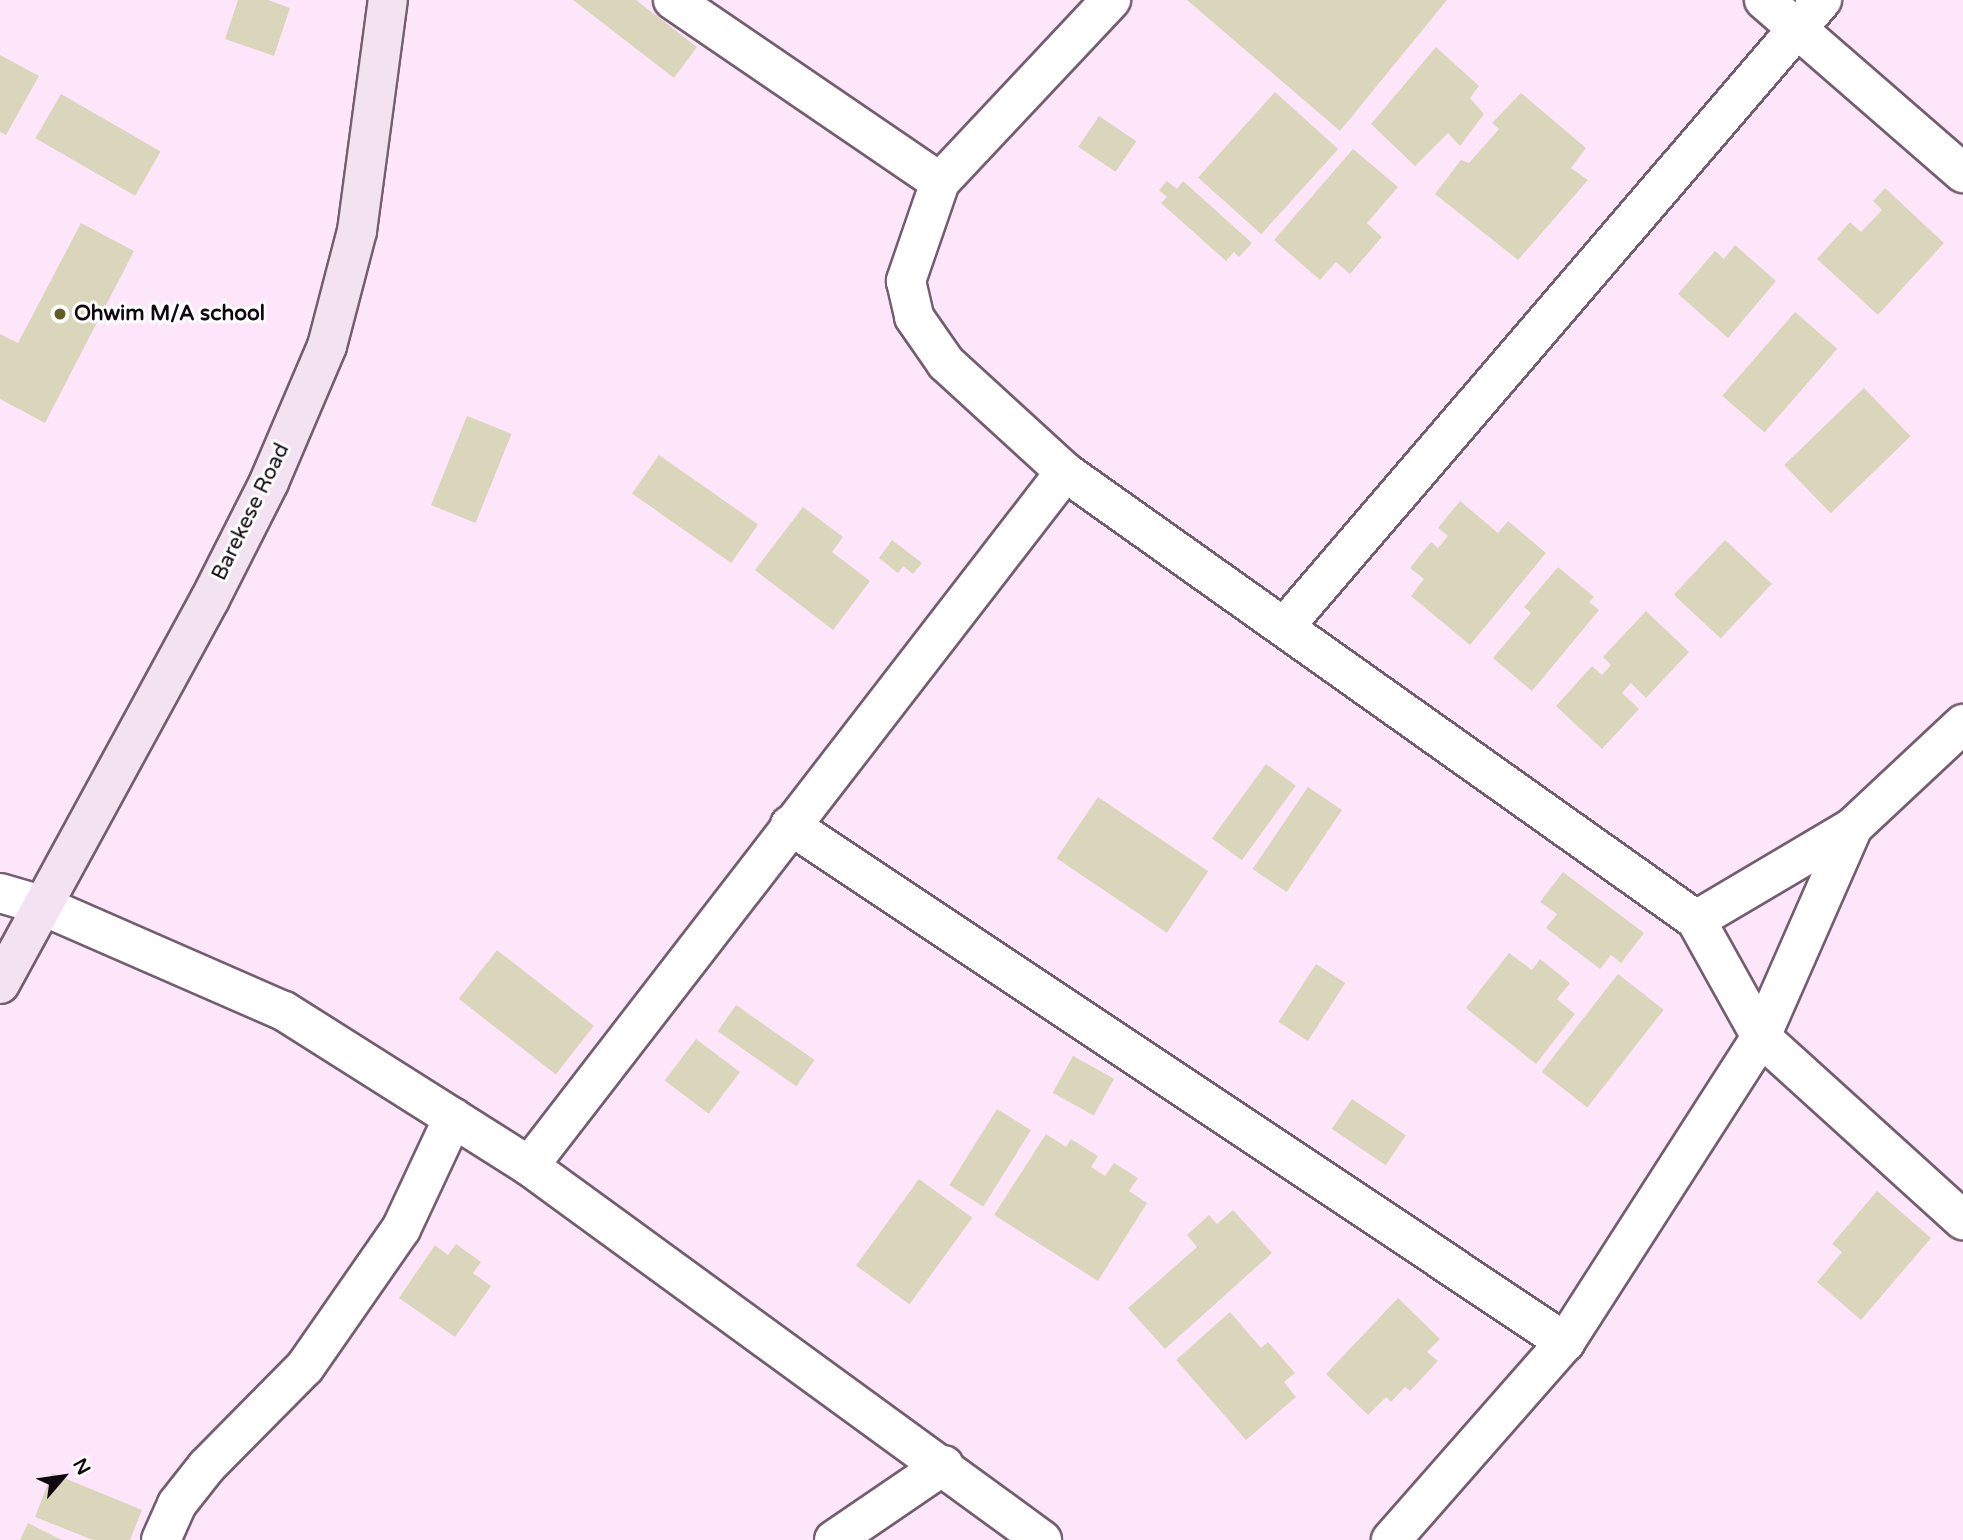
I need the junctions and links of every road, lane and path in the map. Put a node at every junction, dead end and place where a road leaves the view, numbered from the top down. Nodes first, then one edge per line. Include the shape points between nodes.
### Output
1 (388, 0) edge
2 (673, 0) edge
3 (1111, 0) edge
4 (1763, 0) edge
5 (1822, 0) edge
6 (1798, 30) junction
7 (1963, 173) edge
8 (940, 182) junction
9 (1065, 472) junction
10 (1284, 626) junction
11 (1963, 724) edge
12 (790, 825) junction
13 (1853, 827) junction
14 (0, 893) edge
15 (41, 905) junction
16 (1696, 920) junction
17 (0, 984) edge
18 (1761, 1037) junction
19 (453, 1118) junction
20 (529, 1166) junction
21 (1963, 1220) edge
22 (1565, 1342) junction
23 (944, 1465) junction
24 (161, 1540) edge
25 (834, 1540) edge
26 (1042, 1540) edge
27 (1391, 1540) edge

1 - 15 main road, Barekese Road via 357,230 327,346 268,482 210,599
2 - 8 street
3 - 8 street
4 - 6 street
5 - 6 street
6 - 7 street
6 - 10 street
8 - 9 street via 906,281 914,317 946,363
9 - 10 street
9 - 12 street
10 - 16 street
11 - 13 street
12 - 20 street
12 - 22 street
13 - 16 street
13 - 18 street
14 - 15 street
15 - 17 main road, Barekese Road
15 - 19 street via 284,1011
16 - 18 street
18 - 21 street
18 - 22 street
19 - 20 street
19 - 24 street via 401,1229 305,1367 207,1466 177,1504
20 - 23 street
22 - 27 street
23 - 25 street
23 - 26 street

